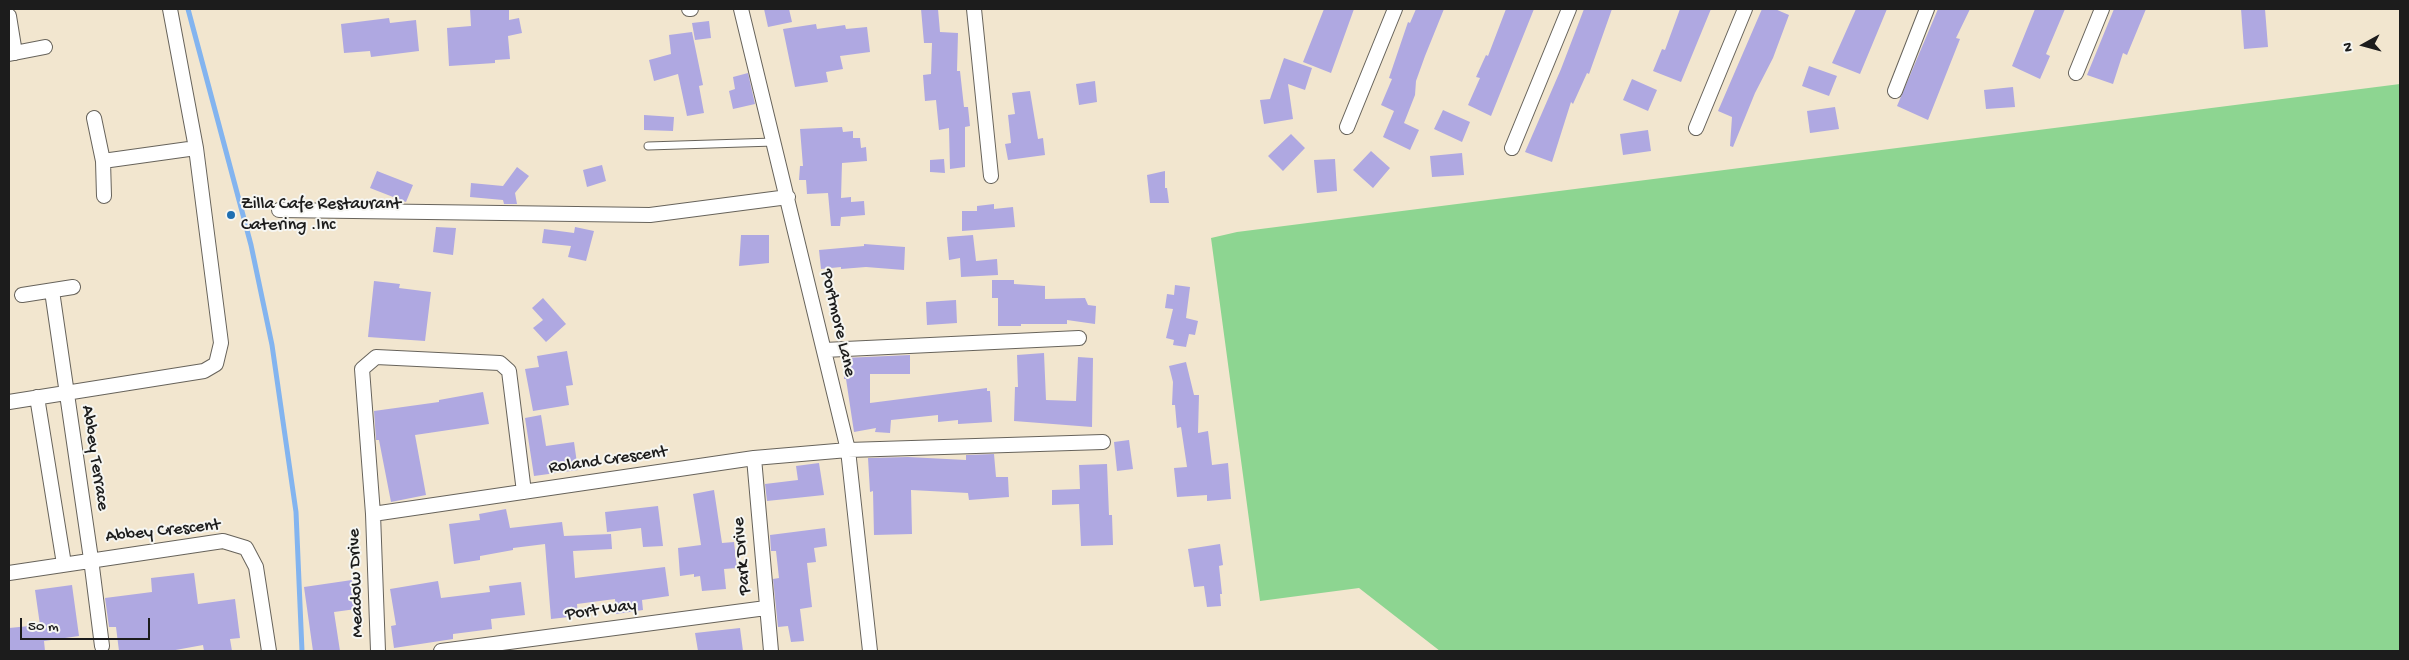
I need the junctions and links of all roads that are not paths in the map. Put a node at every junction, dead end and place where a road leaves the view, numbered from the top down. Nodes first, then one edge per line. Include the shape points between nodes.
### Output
1 (170, 9) edge
2 (741, 9) edge
3 (974, 9) edge
4 (1395, 9) edge
5 (1569, 9) edge
6 (1745, 9) edge
7 (1927, 9) edge
8 (2102, 9) edge
9 (9, 16) edge
10 (45, 47) dead end
11 (12, 54) edge
12 (2076, 73) dead end
13 (1895, 90) dead end
14 (94, 118) dead end
15 (1347, 126) dead end
16 (1696, 128) dead end
17 (775, 142) junction
18 (648, 146) dead end
19 (196, 148) junction
20 (1512, 148) dead end
21 (103, 161) junction
22 (991, 176) dead end
23 (104, 196) dead end
24 (788, 197) junction
25 (279, 210) dead end
26 (73, 286) dead end
27 (52, 291) junction
28 (22, 294) dead end
29 (1079, 338) dead end
30 (824, 350) junction
31 (65, 392) junction
32 (37, 397) junction
33 (9, 402) edge
34 (1103, 442) dead end
35 (848, 450) junction
36 (754, 458) junction
37 (524, 492) junction
38 (373, 514) junction
39 (92, 559) junction
40 (64, 564) junction
41 (9, 573) edge
42 (766, 608) junction
43 (102, 646) dead end
44 (269, 651) edge
45 (378, 651) edge
46 (441, 651) edge
47 (771, 651) edge
48 (870, 651) edge

1 - 19 street
2 - 17 street, Portmore Lane
3 - 22 street
4 - 15 street
5 - 20 street
6 - 16 street
7 - 13 street
8 - 12 street
9 - 11 street
10 - 11 street
14 - 21 street
17 - 18 lane
17 - 24 street, Portmore Lane
19 - 21 street
19 - 31 street via 221,343 216,364 204,371
21 - 23 street
24 - 25 street via 650,216
24 - 30 street, Portmore Lane
26 - 27 street
27 - 28 street
27 - 31 street, Abbey Terrace
29 - 30 street
30 - 35 street, Portmore Lane
31 - 32 street
31 - 39 street, Abbey Terrace
32 - 33 street
32 - 40 street
34 - 35 street, Roland Crescent
35 - 36 street, Roland Crescent
35 - 48 street, Portmore Lane
36 - 37 street, Roland Crescent
36 - 42 street, Park Drive
37 - 38 street, Roland Crescent
37 - 38 street, Meadow Drive via 509,371 500,362 376,357 362,369
38 - 45 street, Meadow Drive
39 - 40 street, Abbey Crescent
39 - 43 street, Abbey Terrace
39 - 44 street, Abbey Crescent via 223,541 246,548 256,567
40 - 41 street, Abbey Crescent
42 - 46 street, Port Way
42 - 47 street, Park Drive

